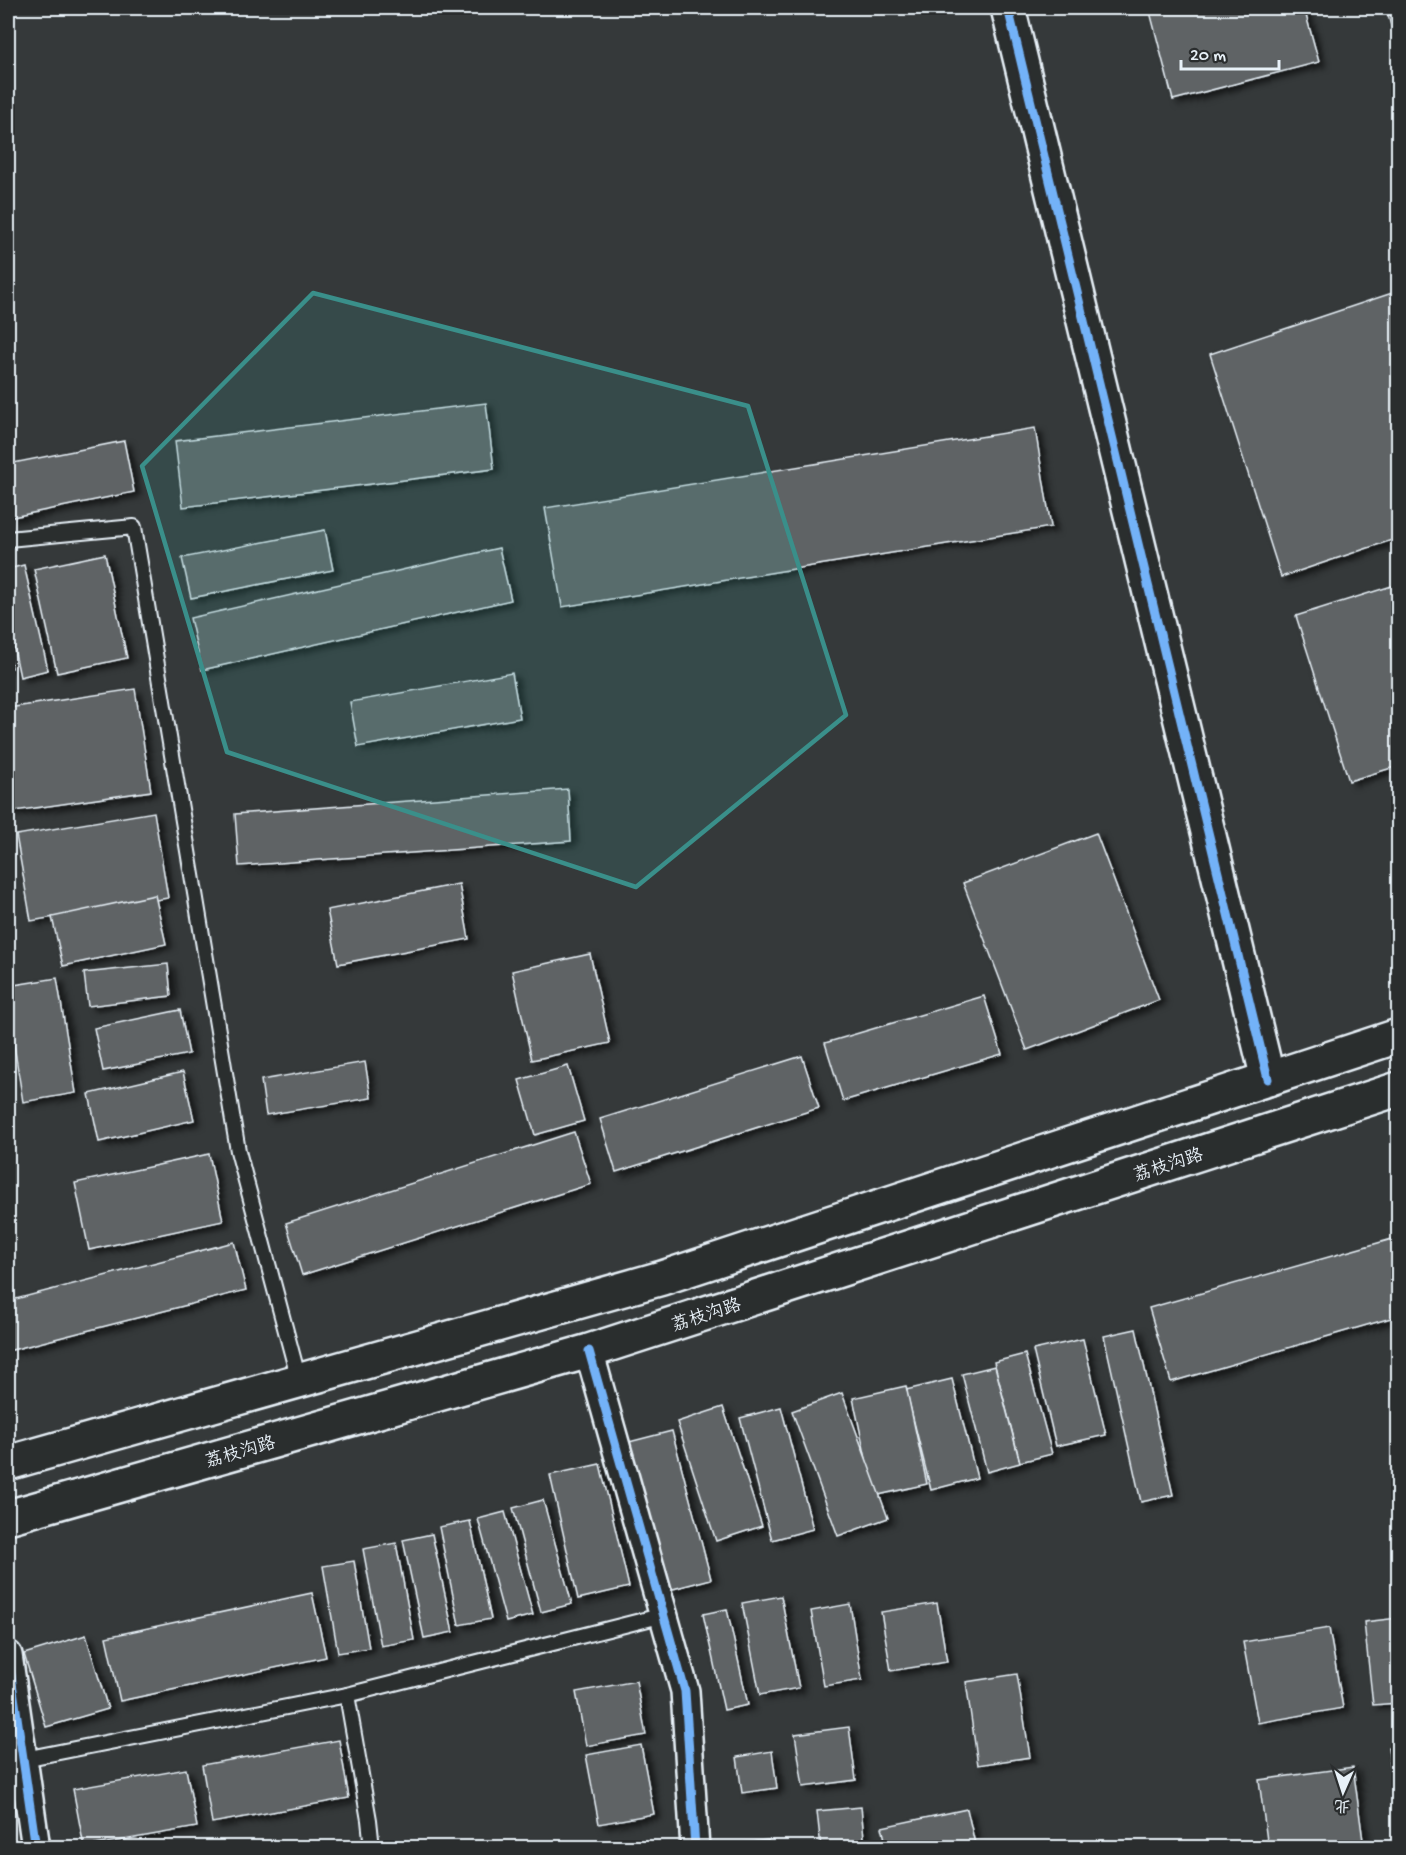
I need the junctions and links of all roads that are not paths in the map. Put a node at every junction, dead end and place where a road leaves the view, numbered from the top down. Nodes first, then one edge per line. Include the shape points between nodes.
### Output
1 (1008, 8) edge
2 (8, 539) edge
3 (1398, 1036) edge
4 (1268, 1079) junction
5 (1398, 1089) edge
6 (589, 1352) junction
7 (299, 1380) junction
8 (8, 1463) edge
9 (8, 1517) edge
10 (664, 1615) junction
11 (8, 1655) edge
12 (347, 1695) junction
13 (24, 1759) junction
14 (36, 1848) edge
15 (372, 1848) edge
16 (695, 1848) edge

1 - 4 main road
2 - 7 lane via 134,527 238,1150
3 - 4 main road
4 - 7 main road via 662,1278
5 - 6 main road, 荔枝沟路
6 - 9 main road, 荔枝沟路
6 - 10 street
7 - 8 main road
10 - 12 lane
10 - 16 street via 685,1692
11 - 13 street
12 - 13 lane
12 - 15 lane
13 - 14 street

